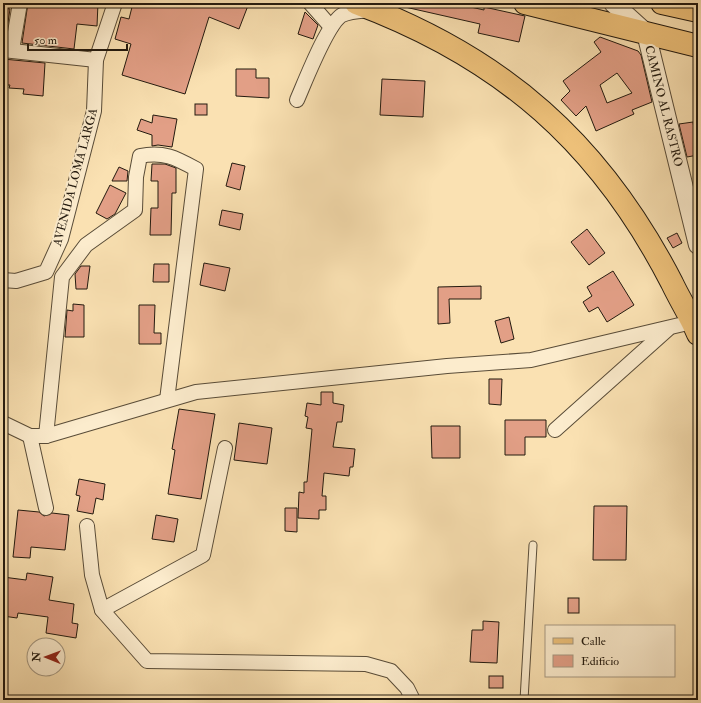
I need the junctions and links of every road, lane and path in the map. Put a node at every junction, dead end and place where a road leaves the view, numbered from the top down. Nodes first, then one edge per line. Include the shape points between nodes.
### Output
1 (20, 3) edge
2 (115, 3) edge
3 (310, 3) edge
4 (525, 3) edge
5 (613, 3) edge
6 (662, 3) edge
7 (365, 6) edge
8 (698, 12) edge
9 (331, 28) junction
10 (646, 33) junction
11 (698, 46) edge
12 (7, 50) edge
13 (96, 60) junction
14 (296, 100) dead end
15 (698, 245) edge
16 (3, 280) edge
17 (670, 327) junction
18 (695, 328) edge
19 (167, 400) junction
20 (3, 423) edge
21 (555, 430) dead end
22 (30, 436) junction
23 (46, 436) junction
24 (225, 448) dead end
25 (46, 508) dead end
26 (87, 526) dead end
27 (533, 545) dead end
28 (102, 610) junction
29 (413, 700) edge
30 (524, 700) edge

1 - 12 street
2 - 13 street, AVENIDA LOMA LARGA
3 - 9 street
4 - 10 main road
5 - 10 street, CAMINO AL RASTRO
6 - 8 main road
7 - 9 street via 341,16
7 - 18 main road via 426,33 473,58 540,108 589,158 622,199 655,250
9 - 14 street
10 - 11 main road
10 - 15 street, CAMINO AL RASTRO
12 - 13 street
13 - 16 street, AVENIDA LOMA LARGA via 94,111 61,239 46,272 16,281
17 - 18 street
17 - 19 street via 531,360 196,392
17 - 21 street
19 - 23 street
19 - 23 street via 196,169 173,157 152,153 140,156 136,177 135,210 86,245 62,277
20 - 22 street
22 - 23 street
22 - 25 street
24 - 28 street via 204,555
26 - 28 street via 92,575
27 - 30 lane
28 - 29 street via 147,661 366,664 392,671 407,688

